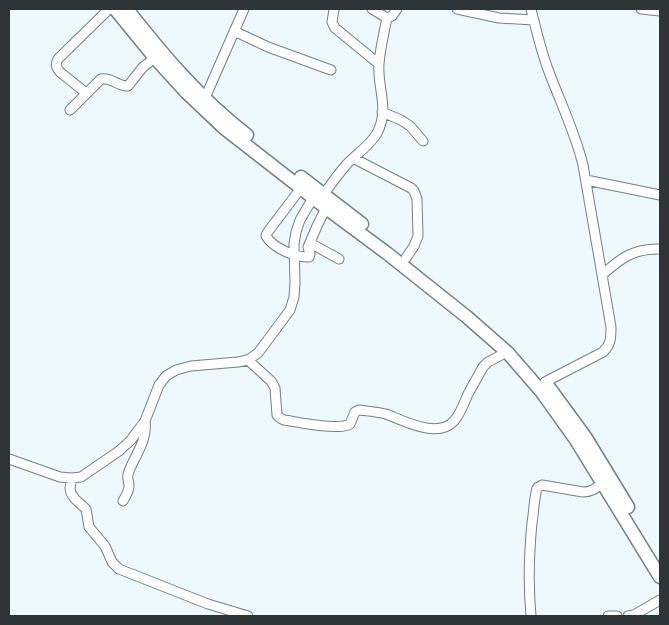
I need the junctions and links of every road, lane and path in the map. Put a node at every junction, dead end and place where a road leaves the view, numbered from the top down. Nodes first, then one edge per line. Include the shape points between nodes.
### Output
1 (110, 9) edge
2 (116, 9) edge
3 (127, 9) edge
4 (244, 9) edge
5 (334, 9) edge
6 (372, 9) edge
7 (397, 9) edge
8 (456, 9) edge
9 (531, 9) edge
10 (641, 9) edge
11 (660, 12) edge
12 (387, 18) junction
13 (534, 20) junction
14 (234, 31) junction
15 (155, 58) junction
16 (379, 64) junction
17 (331, 70) dead end
18 (86, 93) junction
19 (205, 98) junction
20 (70, 110) dead end
21 (382, 112) junction
22 (423, 141) dead end
23 (353, 158) junction
24 (586, 180) junction
25 (301, 188) junction
26 (660, 195) edge
27 (318, 196) junction
28 (326, 208) junction
29 (310, 243) junction
30 (660, 249) edge
31 (294, 254) junction
32 (406, 258) junction
33 (339, 259) dead end
34 (602, 275) junction
35 (506, 352) junction
36 (248, 360) junction
37 (545, 382) junction
38 (145, 421) junction
39 (9, 459) edge
40 (72, 478) junction
41 (603, 482) junction
42 (124, 501) dead end
43 (660, 560) edge
44 (660, 577) edge
45 (660, 600) edge
46 (248, 616) edge
47 (531, 616) edge
48 (608, 616) edge
49 (618, 616) edge
50 (628, 616) edge

1 - 18 street via 56,64 60,72
2 - 15 highway
3 - 19 highway
4 - 14 street
5 - 16 street via 332,22 335,28
6 - 12 street
7 - 12 street
8 - 13 street via 499,18
9 - 13 street
10 - 11 street
12 - 16 street
13 - 24 street via 540,48 578,146
14 - 17 street
14 - 19 street
15 - 18 street via 128,86 106,78
15 - 25 highway via 224,128
16 - 21 street
18 - 20 street
19 - 27 highway
21 - 22 street via 410,126
21 - 23 street via 378,132
23 - 27 street
23 - 32 street via 411,188 416,194 418,236
24 - 26 street
24 - 34 street
25 - 27 highway
25 - 31 street via 266,236 270,242
27 - 28 highway
27 - 31 street via 300,220
27 - 32 highway
28 - 29 street
28 - 35 highway via 403,265
29 - 31 street via 309,257
29 - 33 street
30 - 34 street via 628,254
31 - 36 street via 295,283 290,310 258,353
32 - 37 highway via 494,330
34 - 37 street via 611,327 608,346 603,352
35 - 36 street via 483,367 453,423 435,429 359,410 350,424 343,427 284,420 277,415 275,388
35 - 41 highway via 546,398
36 - 38 street via 176,370 160,385
37 - 43 highway via 586,438
38 - 40 street via 119,451 81,477
38 - 42 street via 146,432 129,472 129,488
39 - 40 street via 60,477
40 - 46 street via 71,493 86,509 89,527 120,569 208,604
41 - 44 highway
41 - 47 street via 589,492 542,485 537,488 529,558
45 - 50 street
48 - 49 street

